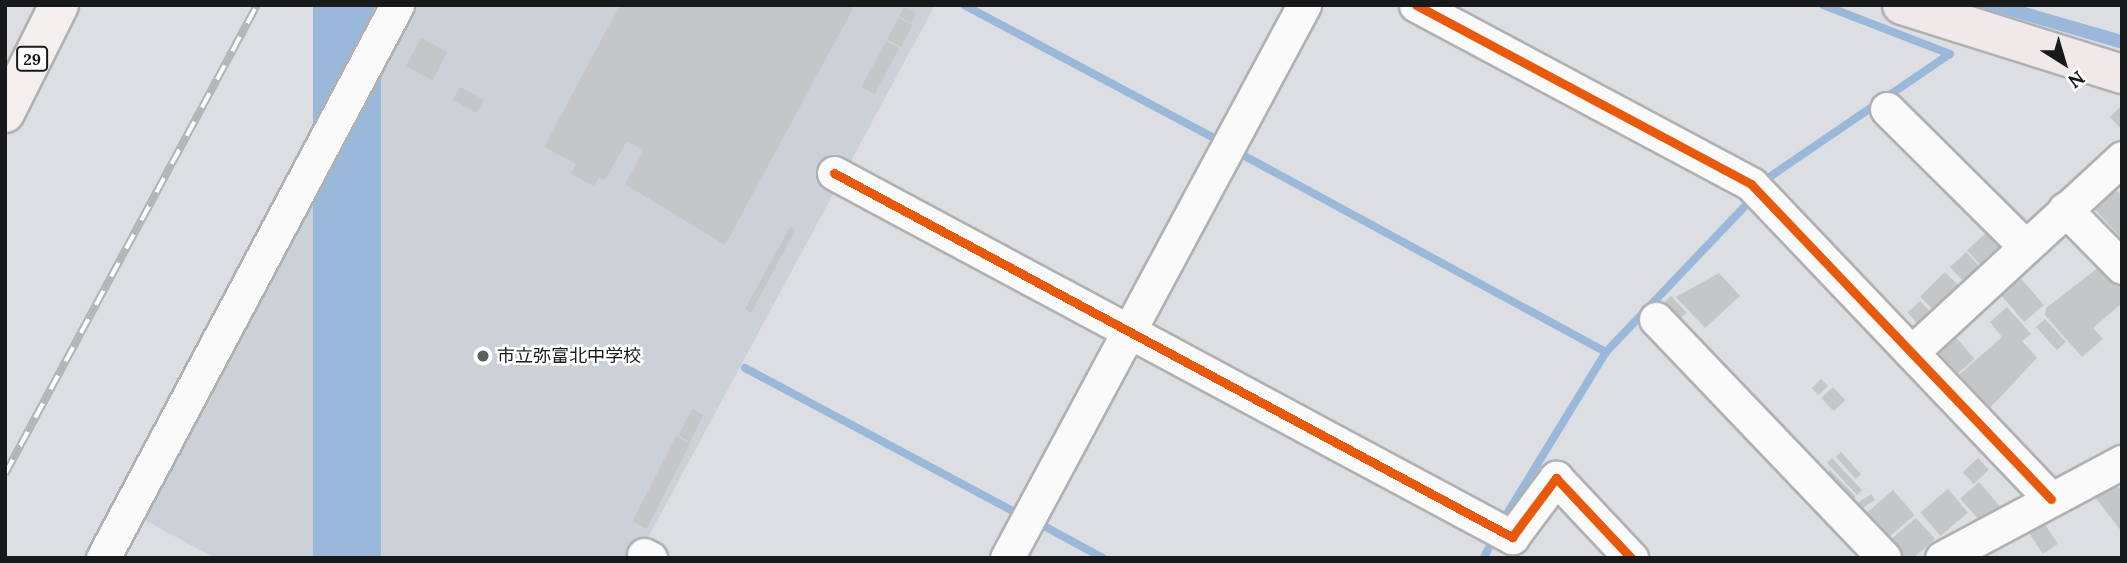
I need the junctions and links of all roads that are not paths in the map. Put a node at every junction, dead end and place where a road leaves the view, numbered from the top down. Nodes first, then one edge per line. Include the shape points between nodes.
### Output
1 (59, 5) edge
2 (397, 5) edge
3 (1304, 5) edge
4 (1416, 5) edge
5 (1902, 5) edge
6 (2122, 74) edge
7 (1887, 110) dead end
8 (5, 113) edge
9 (2122, 158) edge
10 (834, 173) dead end
11 (2065, 209) junction
12 (2025, 246) junction
13 (2122, 267) edge
14 (1656, 319) dead end
15 (1128, 334) junction
16 (1912, 352) junction
17 (2122, 462) edge
18 (2051, 499) junction
19 (103, 558) edge
20 (1007, 558) edge
21 (1631, 558) edge
22 (1884, 558) edge
23 (1942, 558) edge

1 - 8 main road, 29
2 - 19 street
3 - 15 street
4 - 16 street via 1751,184
5 - 6 highway
7 - 12 street
9 - 11 street
10 - 15 street
11 - 12 street
11 - 13 street
12 - 16 street
14 - 22 street
15 - 20 street
15 - 21 street via 1512,537 1556,478
16 - 18 street
17 - 18 street
18 - 23 street

